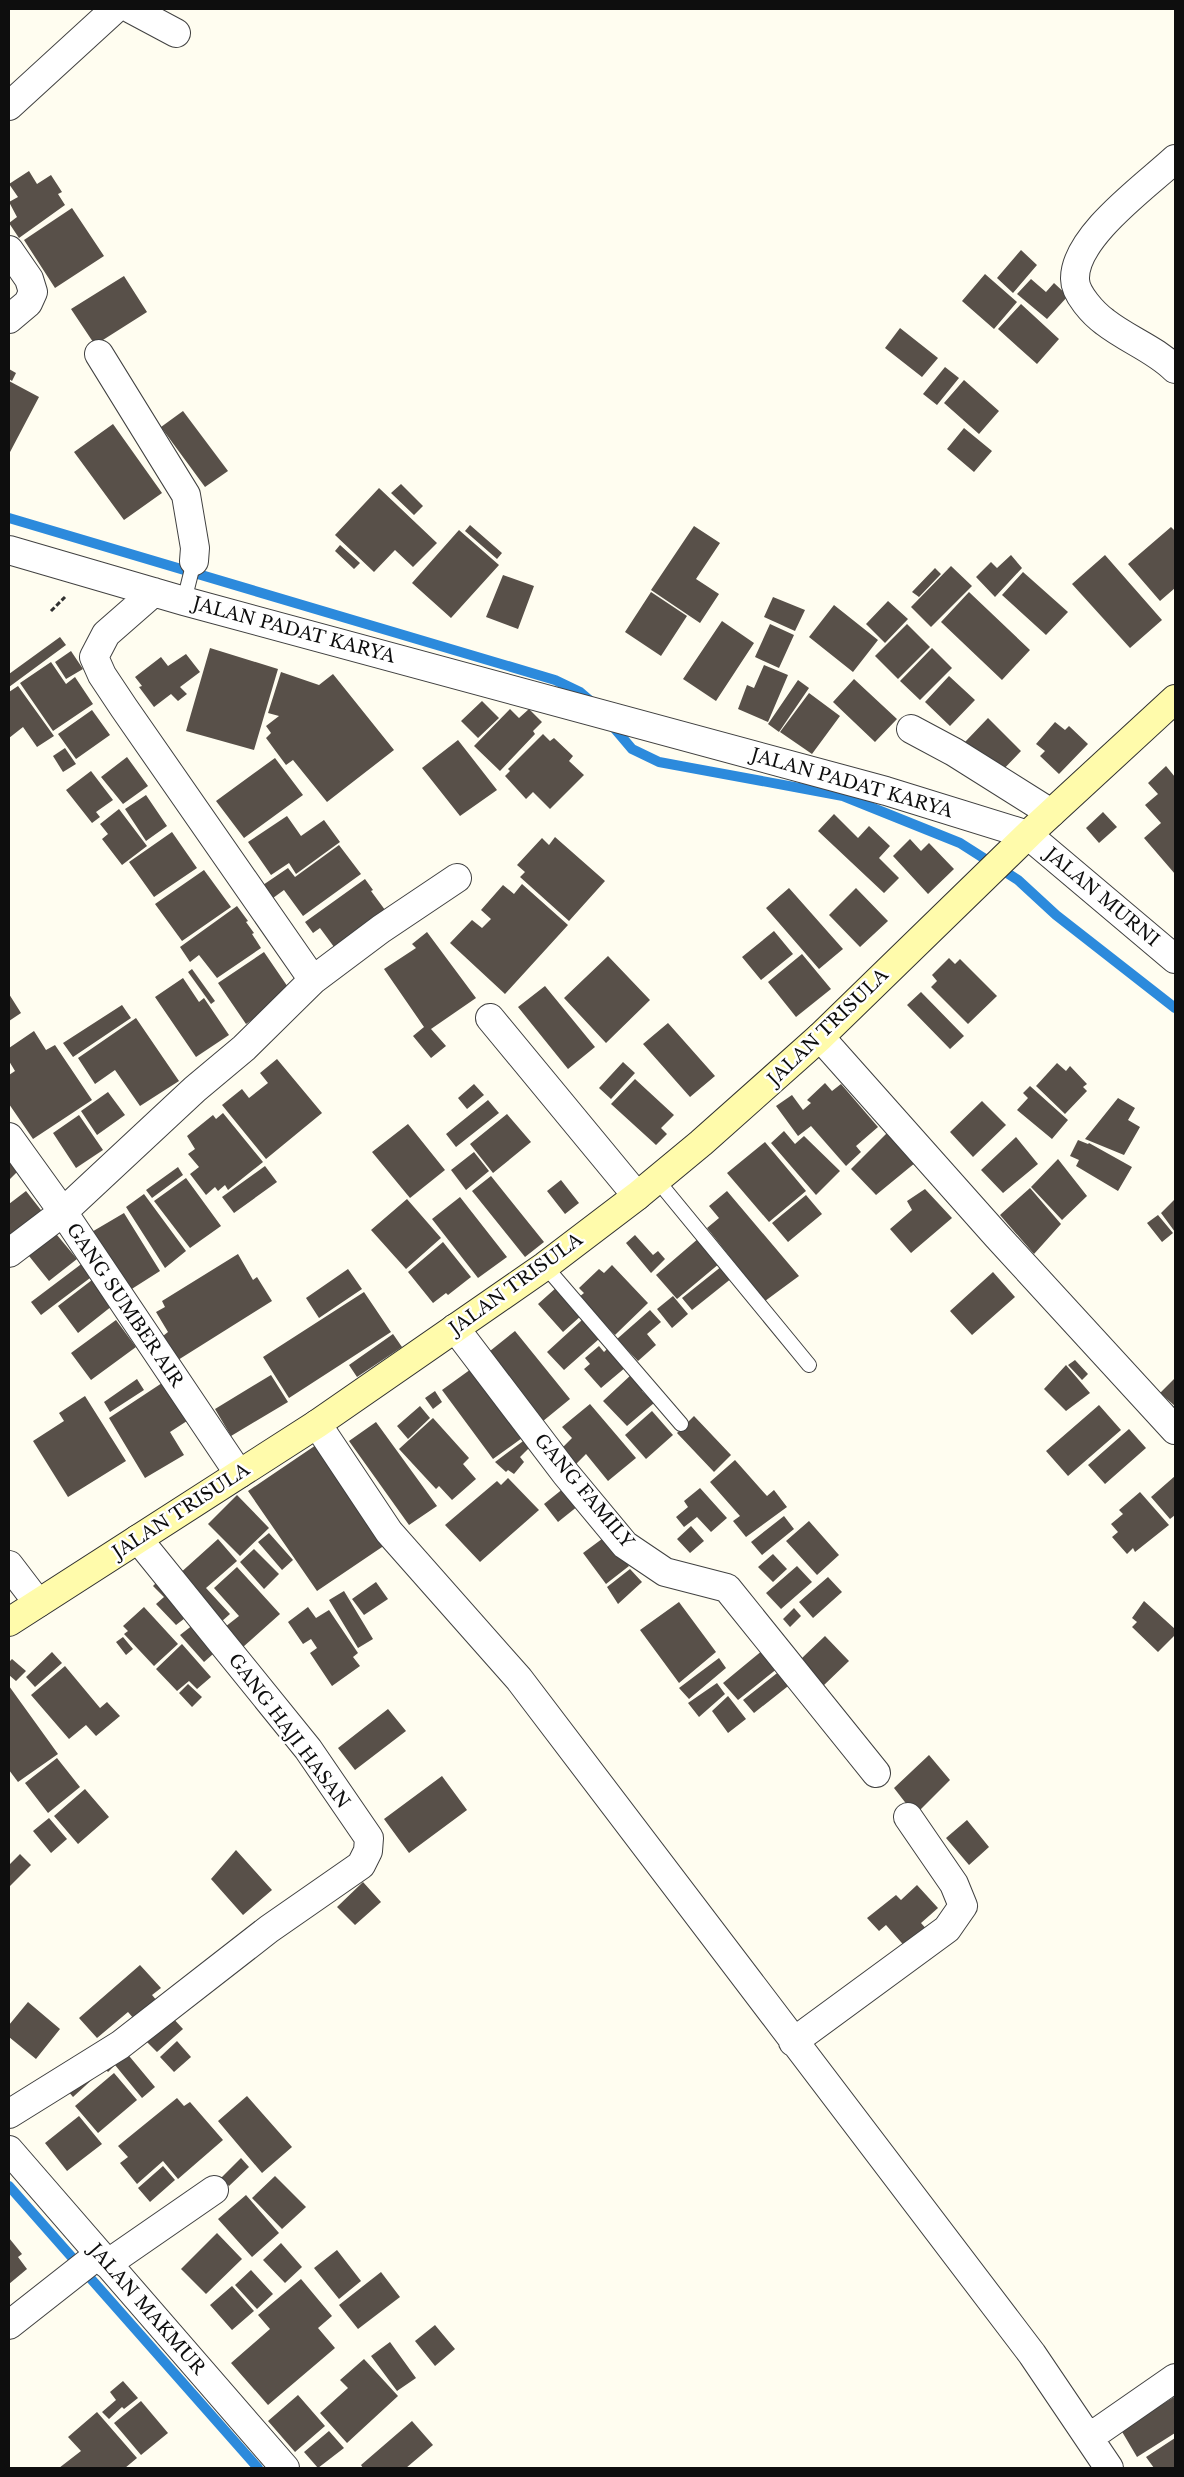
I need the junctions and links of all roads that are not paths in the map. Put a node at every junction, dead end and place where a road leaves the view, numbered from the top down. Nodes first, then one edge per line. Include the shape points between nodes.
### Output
1 (115, 9) edge
2 (131, 9) edge
3 (176, 33) dead end
4 (9, 106) edge
5 (1175, 159) edge
6 (9, 250) edge
7 (9, 319) edge
8 (99, 354) dead end
9 (1175, 369) edge
10 (9, 550) edge
11 (194, 561) joint
12 (154, 592) junction
13 (186, 595) junction
14 (1175, 699) edge
15 (911, 729) dead end
16 (1051, 813) junction
17 (1028, 836) junction
18 (457, 878) dead end
19 (1175, 959) edge
20 (313, 980) junction
21 (490, 1018) dead end
22 (820, 1037) junction
23 (9, 1137) edge
24 (647, 1188) junction
25 (63, 1212) junction
26 (9, 1253) edge
27 (545, 1266) junction
28 (455, 1328) junction
29 (809, 1365) dead end
30 (317, 1424) junction
31 (681, 1424) dead end
32 (1175, 1430) edge
33 (239, 1474) junction
34 (138, 1539) junction
35 (9, 1565) edge
36 (38, 1603) junction
37 (9, 1622) edge
38 (876, 1773) dead end
39 (908, 1817) dead end
40 (793, 2042) junction
41 (9, 2114) edge
42 (9, 2150) edge
43 (214, 2190) dead end
44 (89, 2267) junction
45 (9, 2325) edge
46 (1175, 2378) edge
47 (1090, 2437) junction
48 (285, 2468) edge
49 (1109, 2468) edge

1 - 4 street
2 - 3 street
5 - 9 street via 1098,229 1079,256 1075,281 1084,300 1104,322 1166,360
6 - 7 street via 34,292 28,303
8 - 11 street via 186,496 194,539
10 - 12 street, JALAN PADAT KARYA
11 - 13 lane
12 - 13 street, JALAN PADAT KARYA
12 - 20 street via 106,634 94,657 102,675
13 - 17 street, JALAN PADAT KARYA via 886,791
14 - 16 street
15 - 16 street
16 - 17 street
17 - 19 street, JALAN MURNI
17 - 22 street, JALAN TRISULA
18 - 20 street
20 - 25 street via 244,1048 195,1089
21 - 24 street
22 - 24 street, JALAN TRISULA
22 - 32 street
23 - 25 street, GANG SUMBER AIR
24 - 27 street, JALAN TRISULA
24 - 29 lane
25 - 26 street
25 - 33 street, GANG SUMBER AIR
27 - 28 street, JALAN TRISULA
27 - 31 lane
28 - 30 street, JALAN TRISULA
28 - 38 street, GANG FAMILY via 566,1474 625,1545 665,1572 727,1588
30 - 33 street, JALAN TRISULA
30 - 40 street via 389,1532 519,1679
33 - 34 street, JALAN TRISULA
34 - 36 street, JALAN TRISULA
34 - 41 street, GANG HAJI HASAN via 308,1750 369,1838 368,1851 361,1865 269,1929 120,2045
35 - 36 street
36 - 37 street, JALAN TRISULA
39 - 40 street via 954,1884 963,1906 946,1929
40 - 47 street via 1032,2354
42 - 44 street, JALAN MAKMUR
43 - 44 street
44 - 45 street
44 - 48 street, JALAN MAKMUR
46 - 47 street
47 - 49 street

